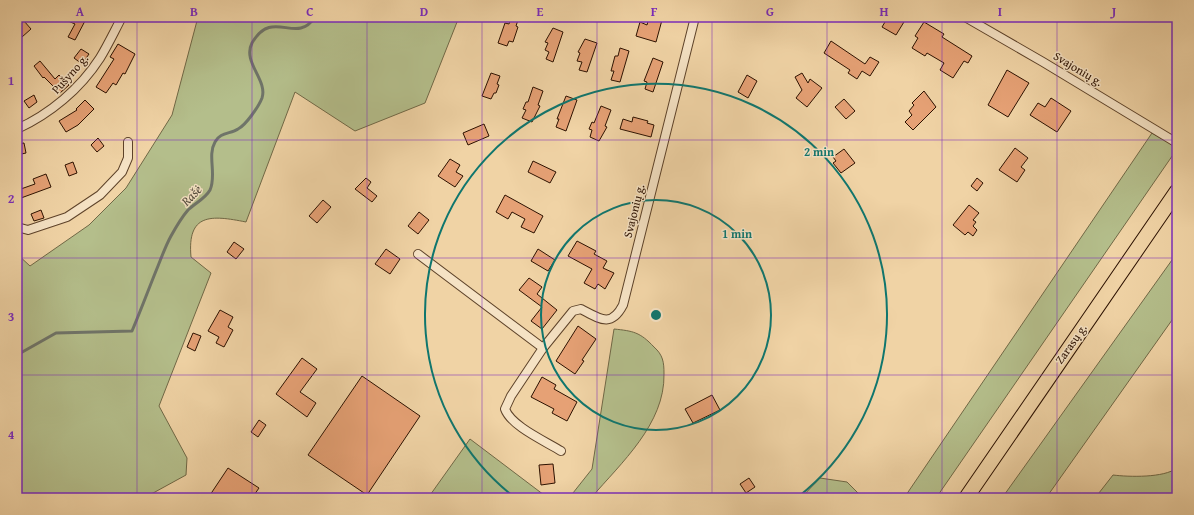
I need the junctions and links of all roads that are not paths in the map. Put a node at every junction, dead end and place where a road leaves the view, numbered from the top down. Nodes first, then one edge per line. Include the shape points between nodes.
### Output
1 (122, 17) edge
2 (695, 17) edge
3 (965, 17) edge
4 (17, 129) edge
5 (128, 142) dead end
6 (1177, 143) edge
7 (1177, 191) edge
8 (17, 227) edge
9 (418, 254) dead end
10 (543, 348) junction
11 (561, 451) dead end
12 (966, 498) edge

1 - 4 street, Pušyno g. via 100,58 81,81 62,101
2 - 10 street, Svajonių g. via 623,305 617,316 608,320 600,319 581,309 573,311
3 - 6 street, Svajonių g.
5 - 8 street via 128,158 122,172 100,196 68,217 28,230
7 - 12 highway, Zarasų g.
9 - 10 street
10 - 11 street, Svajonių g. via 510,396 505,408 508,416 515,422

